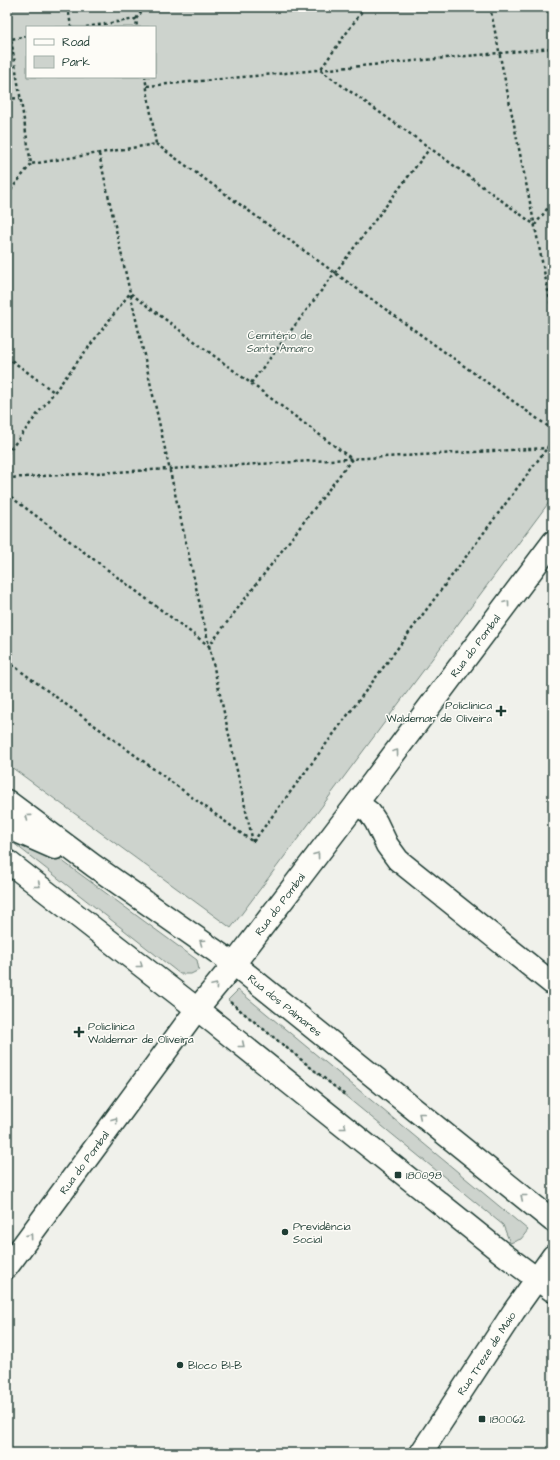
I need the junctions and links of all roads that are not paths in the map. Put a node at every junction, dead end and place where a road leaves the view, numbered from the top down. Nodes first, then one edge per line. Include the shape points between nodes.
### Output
1 (553, 542) edge
2 (7, 801) edge
3 (357, 803) junction
4 (7, 829) edge
5 (7, 861) edge
6 (94, 866) junction
7 (234, 964) junction
8 (553, 984) edge
9 (197, 1009) junction
10 (553, 1221) edge
11 (553, 1256) edge
12 (7, 1267) edge
13 (544, 1285) edge
14 (421, 1453) edge

3 -> 1 main road, Rua do Pombal
6 -> 2 main road, Rua dos Palmares
7 -> 3 main road, Rua do Pombal
3 - 8 main road via 370,813 386,845 398,860
4 - 6 main road
5 -> 9 main road
7 -> 6 main road, Rua dos Palmares
9 -> 7 main road, Rua do Pombal
10 -> 7 main road, Rua dos Palmares
12 -> 9 main road, Rua do Pombal
9 -> 13 main road
11 - 13 main road, Rua Treze de Maio
13 - 14 main road, Rua Treze de Maio via 514,1311

